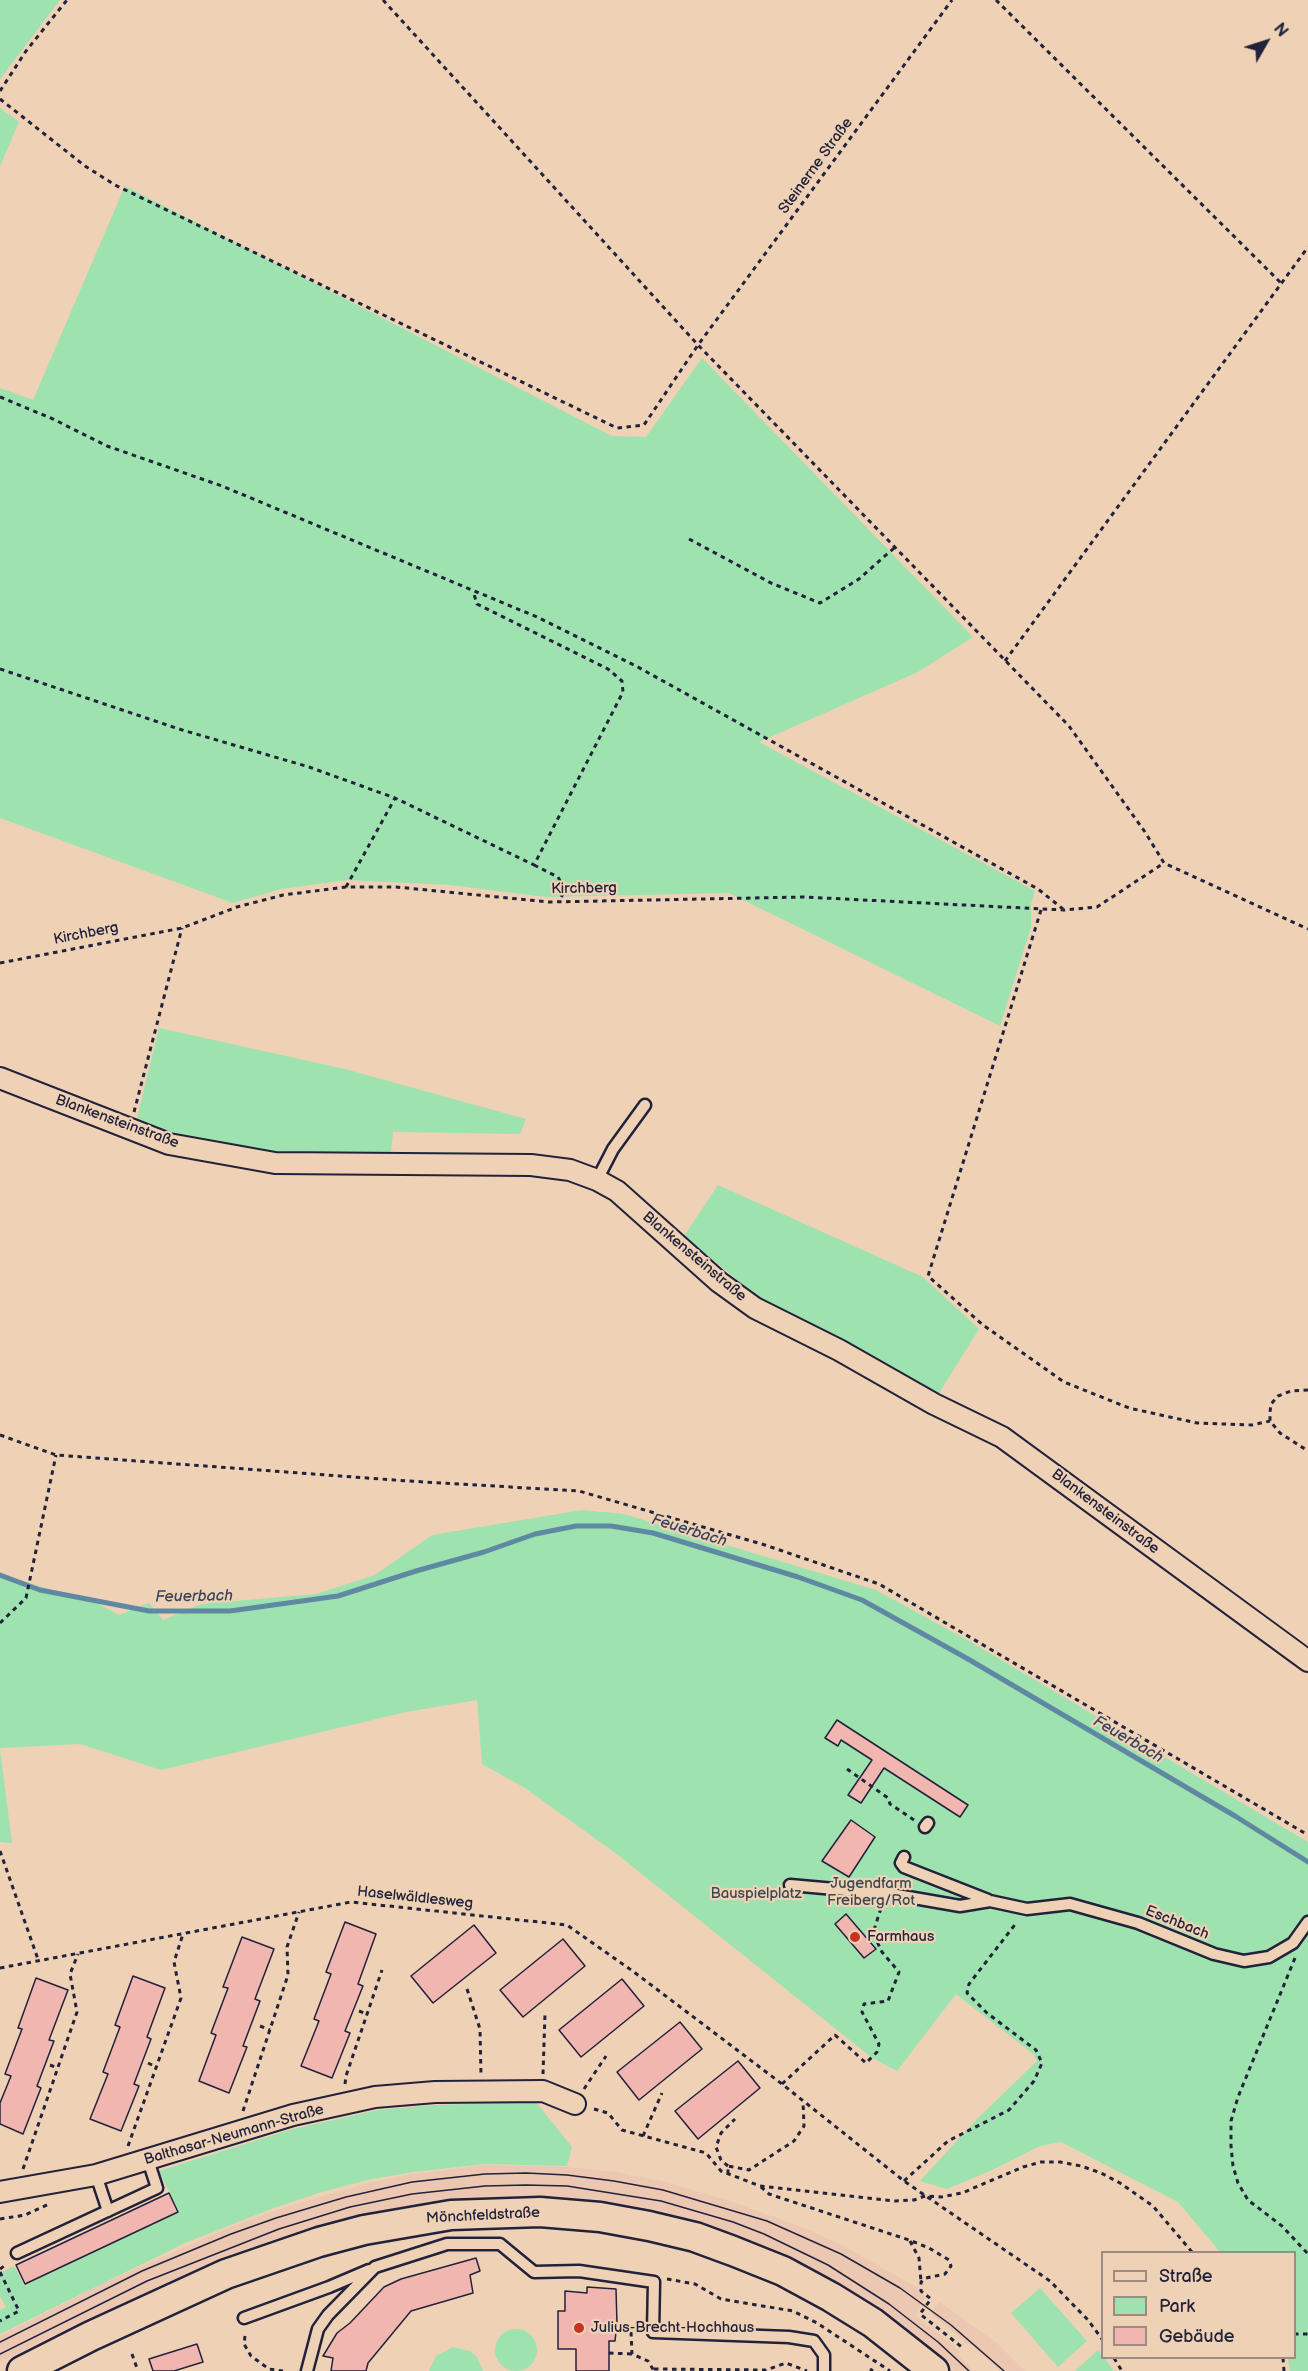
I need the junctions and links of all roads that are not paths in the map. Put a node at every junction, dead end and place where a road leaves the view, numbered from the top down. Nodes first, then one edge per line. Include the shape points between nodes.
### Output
1 (0, 1078) edge
2 (645, 1105) dead end
3 (597, 1180) junction
4 (1308, 1661) edge
5 (904, 1857) dead end
6 (790, 1885) dead end
7 (990, 1901) junction
8 (1308, 1922) edge
9 (575, 2104) road end
10 (148, 2160) junction
11 (96, 2175) junction
12 (8, 2191) edge
13 (108, 2211) junction
14 (17, 2253) dead end
15 (375, 2267) junction
16 (244, 2318) dead end
17 (22, 2371) edge
18 (307, 2371) edge
19 (825, 2371) edge
20 (934, 2371) edge

1 - 3 street, Blankensteinstraße via 169,1144 275,1163 531,1165 570,1170
2 - 3 lane via 613,1149
3 - 4 street, Blankensteinstraße via 617,1191 719,1282 755,1308 1002,1437
5 - 7 lane via 904,1867
6 - 7 lane via 891,1894 960,1906
7 - 8 lane, Eschbach via 1024,1909 1070,1904 1138,1923 1214,1954 1244,1961 1269,1957 1293,1943
9 - 10 street, Balthasar-Neumann-Straße via 543,2091 375,2097 293,2115
10 - 11 street, Balthasar-Neumann-Straße
10 - 13 lane via 157,2188
11 - 12 street, Balthasar-Neumann-Straße
11 - 13 lane
13 - 14 lane
15 - 16 lane
15 - 18 lane via 318,2329
15 - 19 lane via 447,2244 500,2244 534,2272 579,2271 654,2282 653,2332 814,2341 824,2355
17 - 20 main road, Mönchfeldstraße via 226,2274 319,2242 440,2216 491,2212 600,2217 695,2237 734,2250 831,2297 873,2323

